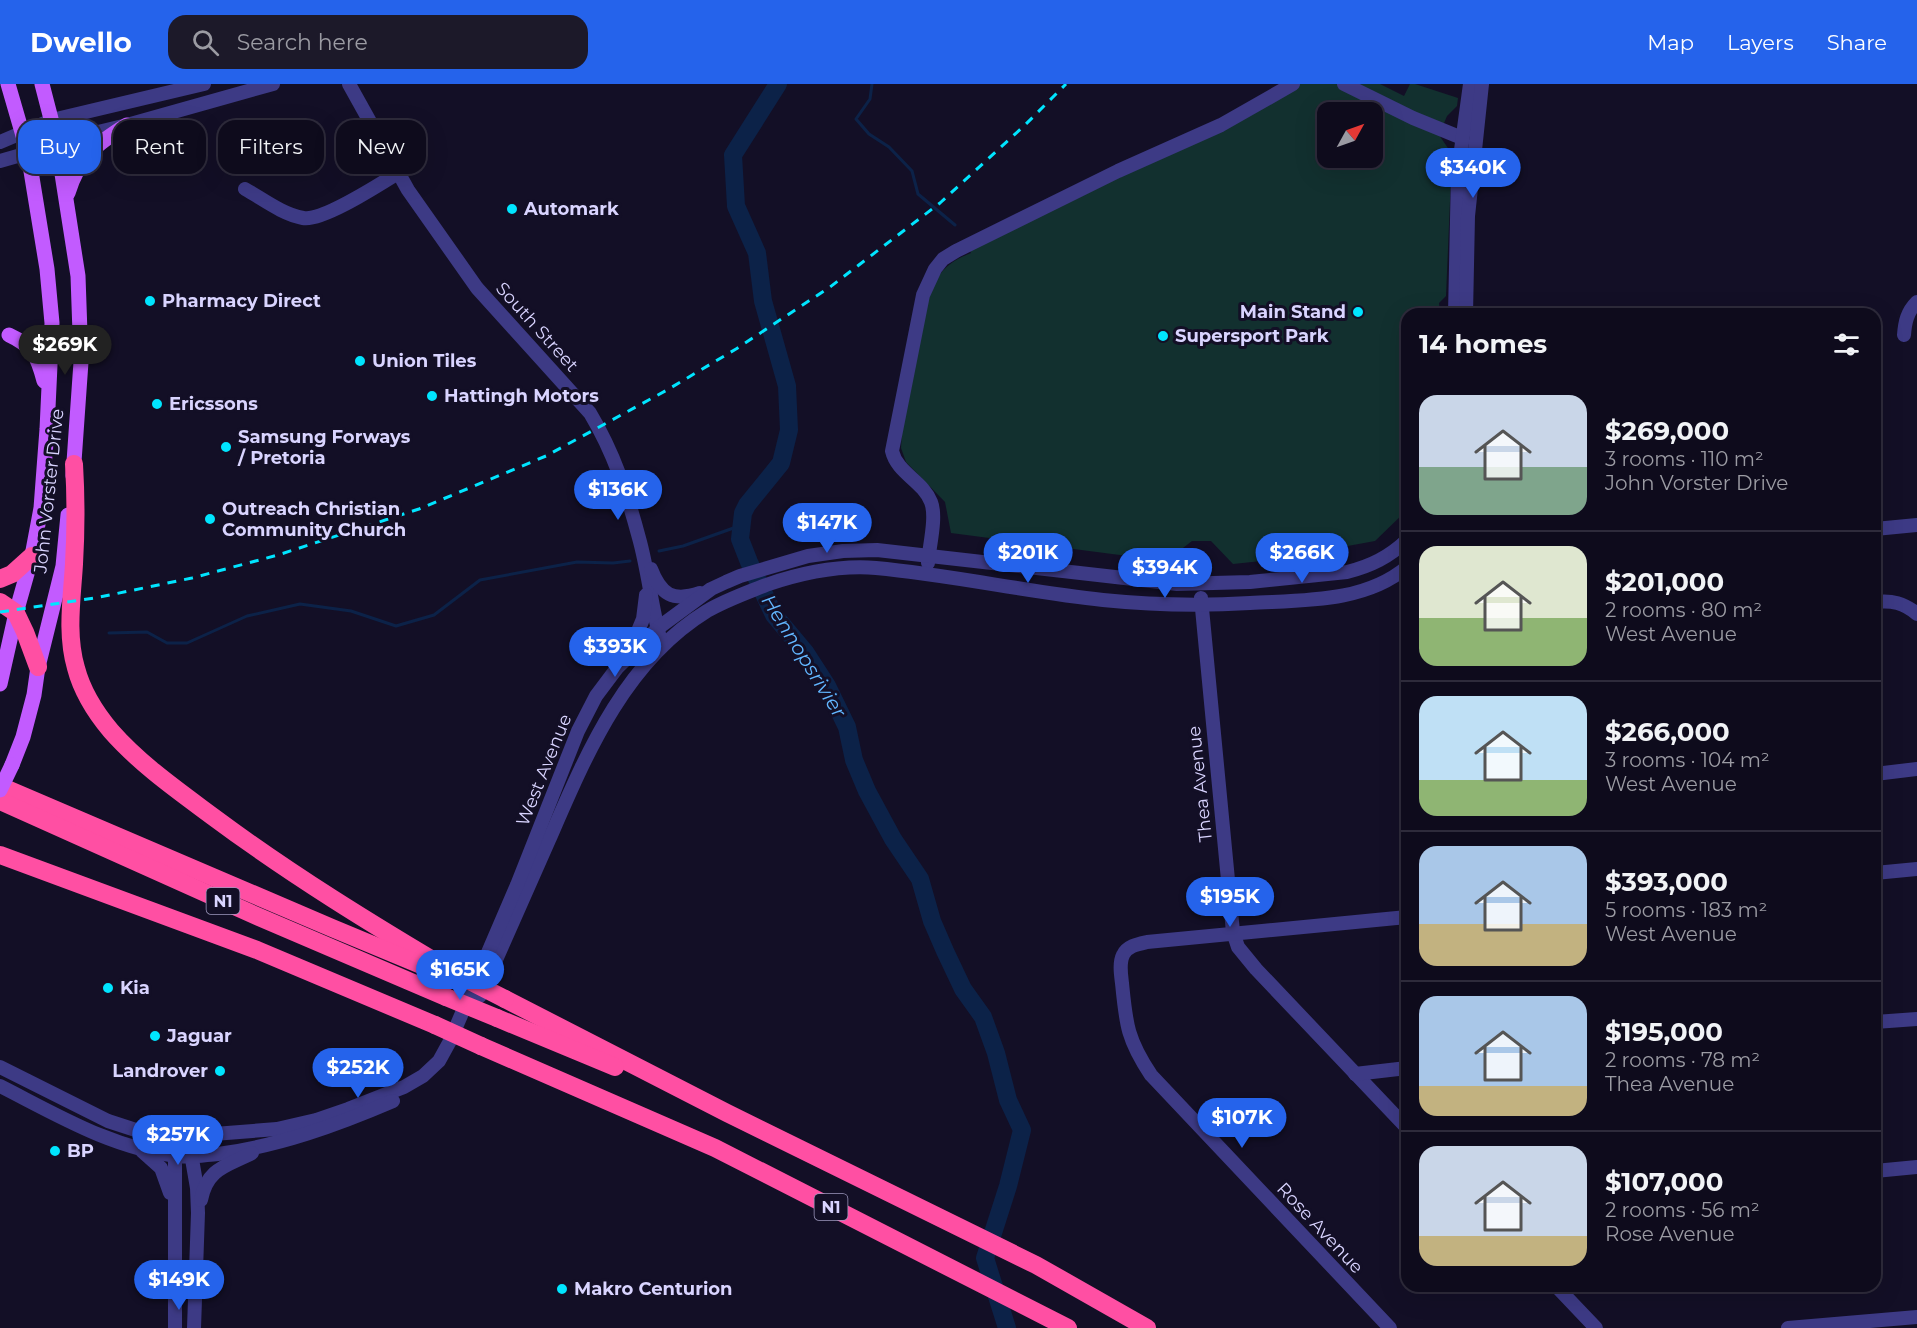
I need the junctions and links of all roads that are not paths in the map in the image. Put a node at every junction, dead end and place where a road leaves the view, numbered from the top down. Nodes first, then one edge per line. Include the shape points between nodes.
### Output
1 (8, 84) edge
2 (42, 84) edge
3 (204, 84) edge
4 (273, 84) edge
5 (349, 84) edge
6 (1293, 84) edge
7 (1344, 84) edge
8 (1470, 84) edge
9 (1482, 84) edge
10 (18, 120) edge
11 (52, 120) joint
12 (145, 120) edge
13 (369, 120) edge
14 (18, 134) edge
15 (113, 134) edge
16 (1462, 138) junction
17 (0, 142) edge
18 (18, 156) edge
19 (0, 161) edge
20 (32, 174) edge
21 (63, 174) edge
22 (396, 174) edge
23 (399, 174) edge
24 (245, 189) dead end
25 (67, 198) junction
26 (1917, 302) edge
27 (1455, 308) edge
28 (1466, 308) edge
29 (1904, 335) dead end
30 (9, 336) dead end
31 (48, 396) junction
32 (74, 464) junction
33 (1917, 525) edge
34 (1881, 528) edge
35 (640, 540) junction
36 (1401, 550) edge
37 (33, 556) junction
38 (928, 556) junction
39 (1401, 572) edge
40 (927, 574) junction
41 (0, 579) edge
42 (647, 579) junction
43 (1200, 584) junction
44 (711, 590) junction
45 (0, 602) edge
46 (1881, 602) edge
47 (1202, 605) junction
48 (16, 613) junction
49 (1917, 614) edge
50 (658, 628) junction
51 (663, 647) junction
52 (624, 660) junction
53 (38, 667) junction
54 (0, 684) edge
55 (1917, 769) edge
56 (1881, 773) edge
57 (0, 788) edge
58 (0, 801) edge
59 (0, 842) edge
60 (0, 855) edge
61 (1917, 869) edge
62 (1881, 872) edge
63 (1230, 902) junction
64 (156, 911) junction
65 (1401, 918) edge
66 (1256, 930) junction
67 (1233, 932) junction
68 (456, 974) junction
69 (1917, 1018) edge
70 (1881, 1021) edge
71 (0, 1067) edge
72 (1401, 1069) edge
73 (1355, 1074) junction
74 (0, 1086) edge
75 (728, 1113) junction
76 (1401, 1122) edge
77 (182, 1137) junction
78 (275, 1142) junction
79 (140, 1149) junction
80 (175, 1156) junction
81 (192, 1157) junction
82 (1917, 1167) edge
83 (1881, 1170) edge
84 (174, 1209) junction
85 (198, 1213) junction
86 (1562, 1292) edge
87 (1917, 1317) edge
88 (175, 1328) edge
89 (194, 1328) edge
90 (1068, 1328) edge
91 (1147, 1328) edge
92 (1390, 1328) edge
93 (1596, 1328) edge
94 (1788, 1328) edge

1 - 10 main road, John Vorster Drive
2 - 11 main road, John Vorster Drive
3 - 11 street
4 - 12 street
5 - 13 street, South Street
6 - 38 street via 1221,125 956,251 935,269 923,295 892,450 896,462 932,503
7 - 16 street
8 - 16 street
9 - 28 street via 1468,216
14 - 17 street
15 - 25 main road via 90,152 73,177
16 - 27 street
18 - 19 street
20 - 31 main road, John Vorster Drive via 48,269 52,323
21 - 25 main road, John Vorster Drive
22 - 24 street via 309,219 283,211
23 - 35 street, South Street via 477,288 590,413 617,466
25 - 32 main road, John Vorster Drive via 78,276 81,362
26 - 29 street via 1908,313
30 - 31 main road via 24,343 34,354
31 - 37 main road, John Vorster Drive via 41,508
32 - 53 main road, John Vorster Drive via 63,566
32 - 68 highway via 77,513 70,643 80,681 96,712 149,767 240,837
33 - 34 street
35 - 42 street, South Street
35 - 44 street via 662,590 681,597
36 - 43 street, West Avenue via 1370,566 1347,572
37 - 41 highway
37 - 48 main road, John Vorster Drive
38 - 40 street
38 - 43 street, West Avenue via 1130,580
38 - 44 street, West Avenue via 843,551 740,576
39 - 47 street, West Avenue via 1383,584 1349,594
40 - 47 street, West Avenue via 1103,600
40 - 51 street, West Avenue via 871,568 802,574 734,597 697,618
42 - 50 street, South Street
42 - 52 street via 642,625
43 - 47 street, Thea Avenue
44 - 50 street, West Avenue
45 - 48 highway
46 - 49 street via 1904,604
47 - 63 street, Thea Avenue
48 - 53 highway
48 - 54 main road, John Vorster Drive
50 - 51 street, South Street
50 - 52 street, West Avenue
51 - 78 street, West Avenue via 636,676 598,732 447,1065 408,1095
52 - 77 street, West Avenue via 584,720 439,1061 404,1087 315,1120 277,1129
53 - 57 main road, John Vorster Drive, bridge via 23,737
55 - 56 street
57 - 68 highway via 433,970
58 - 75 highway, N1, bridge via 259,917
59 - 64 highway, N1
60 - 64 highway
61 - 62 street
63 - 66 street
63 - 67 street, Thea Avenue
64 - 90 highway, N1, bridge via 435,1025 715,1148
65 - 66 street
66 - 67 street
67 - 73 street, Thea Avenue via 1238,947 1256,969
67 - 92 street, Rose Avenue via 1130,947 1123,955 1121,970 1126,1024 1132,1041 1159,1082
68 - 75 highway, bridge
69 - 70 street
71 - 77 street, West Avenue via 108,1121 151,1135
72 - 73 street
73 - 76 street, Thea Avenue
74 - 79 street, West Avenue via 94,1134
75 - 91 highway, N1 via 962,1227
77 - 80 street
77 - 81 street
78 - 81 street, West Avenue
78 - 85 street via 218,1170 203,1189
79 - 80 street, West Avenue
79 - 84 street via 161,1168
80 - 81 street, West Avenue
80 - 84 street
81 - 85 street
82 - 83 street
84 - 88 street
85 - 89 street
86 - 93 street
87 - 94 street

